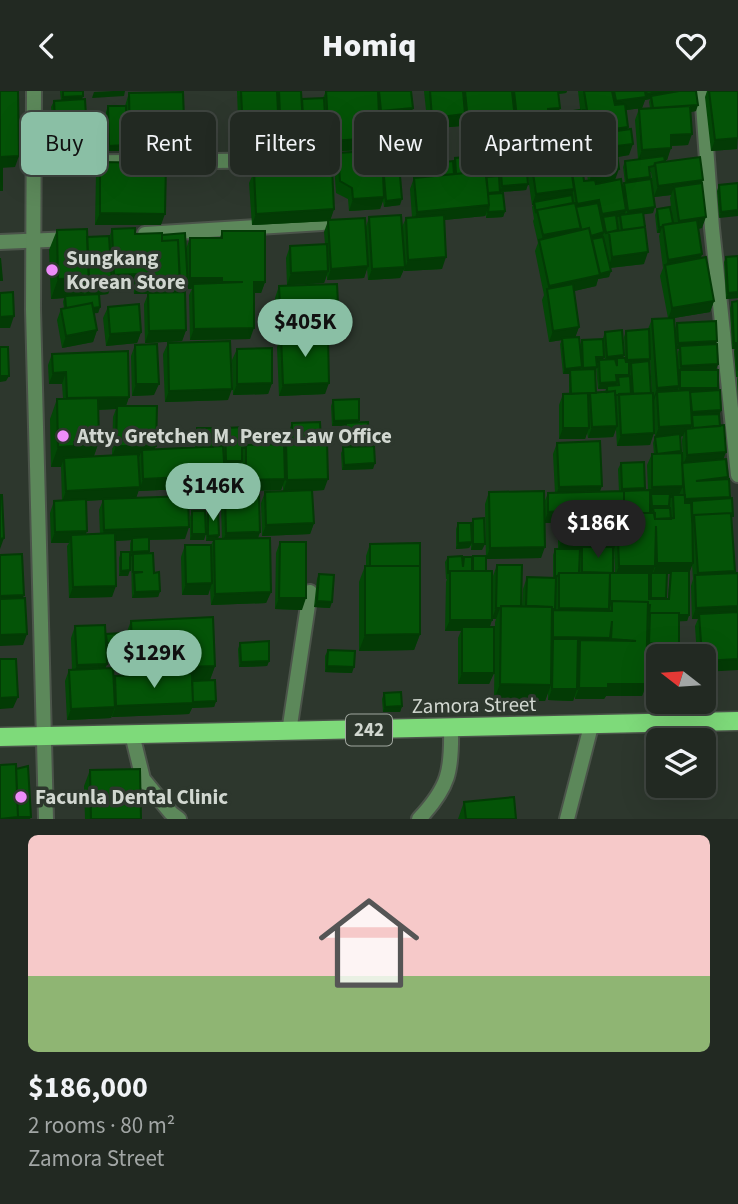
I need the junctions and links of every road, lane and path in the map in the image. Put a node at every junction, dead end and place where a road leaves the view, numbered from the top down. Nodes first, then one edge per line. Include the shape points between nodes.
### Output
1 (34, 91) edge
2 (702, 91) edge
3 (34, 112) edge
4 (230, 161) edge
5 (107, 162) edge
6 (35, 175) edge
7 (323, 223) edge
8 (130, 235) edge
9 (89, 238) edge
10 (34, 241) junction
11 (0, 242) edge
12 (738, 474) edge
13 (310, 592) dead end
14 (738, 721) edge
15 (591, 726) junction
16 (451, 728) junction
17 (289, 732) junction
18 (131, 734) junction
19 (42, 736) junction
20 (0, 737) edge
21 (46, 819) edge
22 (179, 819) edge
23 (419, 819) edge
24 (567, 819) edge

1 - 3 street
2 - 12 street
4 - 5 street
6 - 10 street
7 - 8 street
9 - 10 street
10 - 11 street
10 - 19 street
13 - 17 street
14 - 15 main road, Zamora Street / 242
15 - 16 main road, Zamora Street / 242
15 - 24 street
16 - 17 main road, Zamora Street / 242
16 - 23 street via 450,774 436,801
17 - 18 main road, Zamora Street / 242
18 - 19 main road, Zamora Street / 242
18 - 22 street via 143,779
19 - 20 main road, Zamora Street / 242
19 - 21 street

